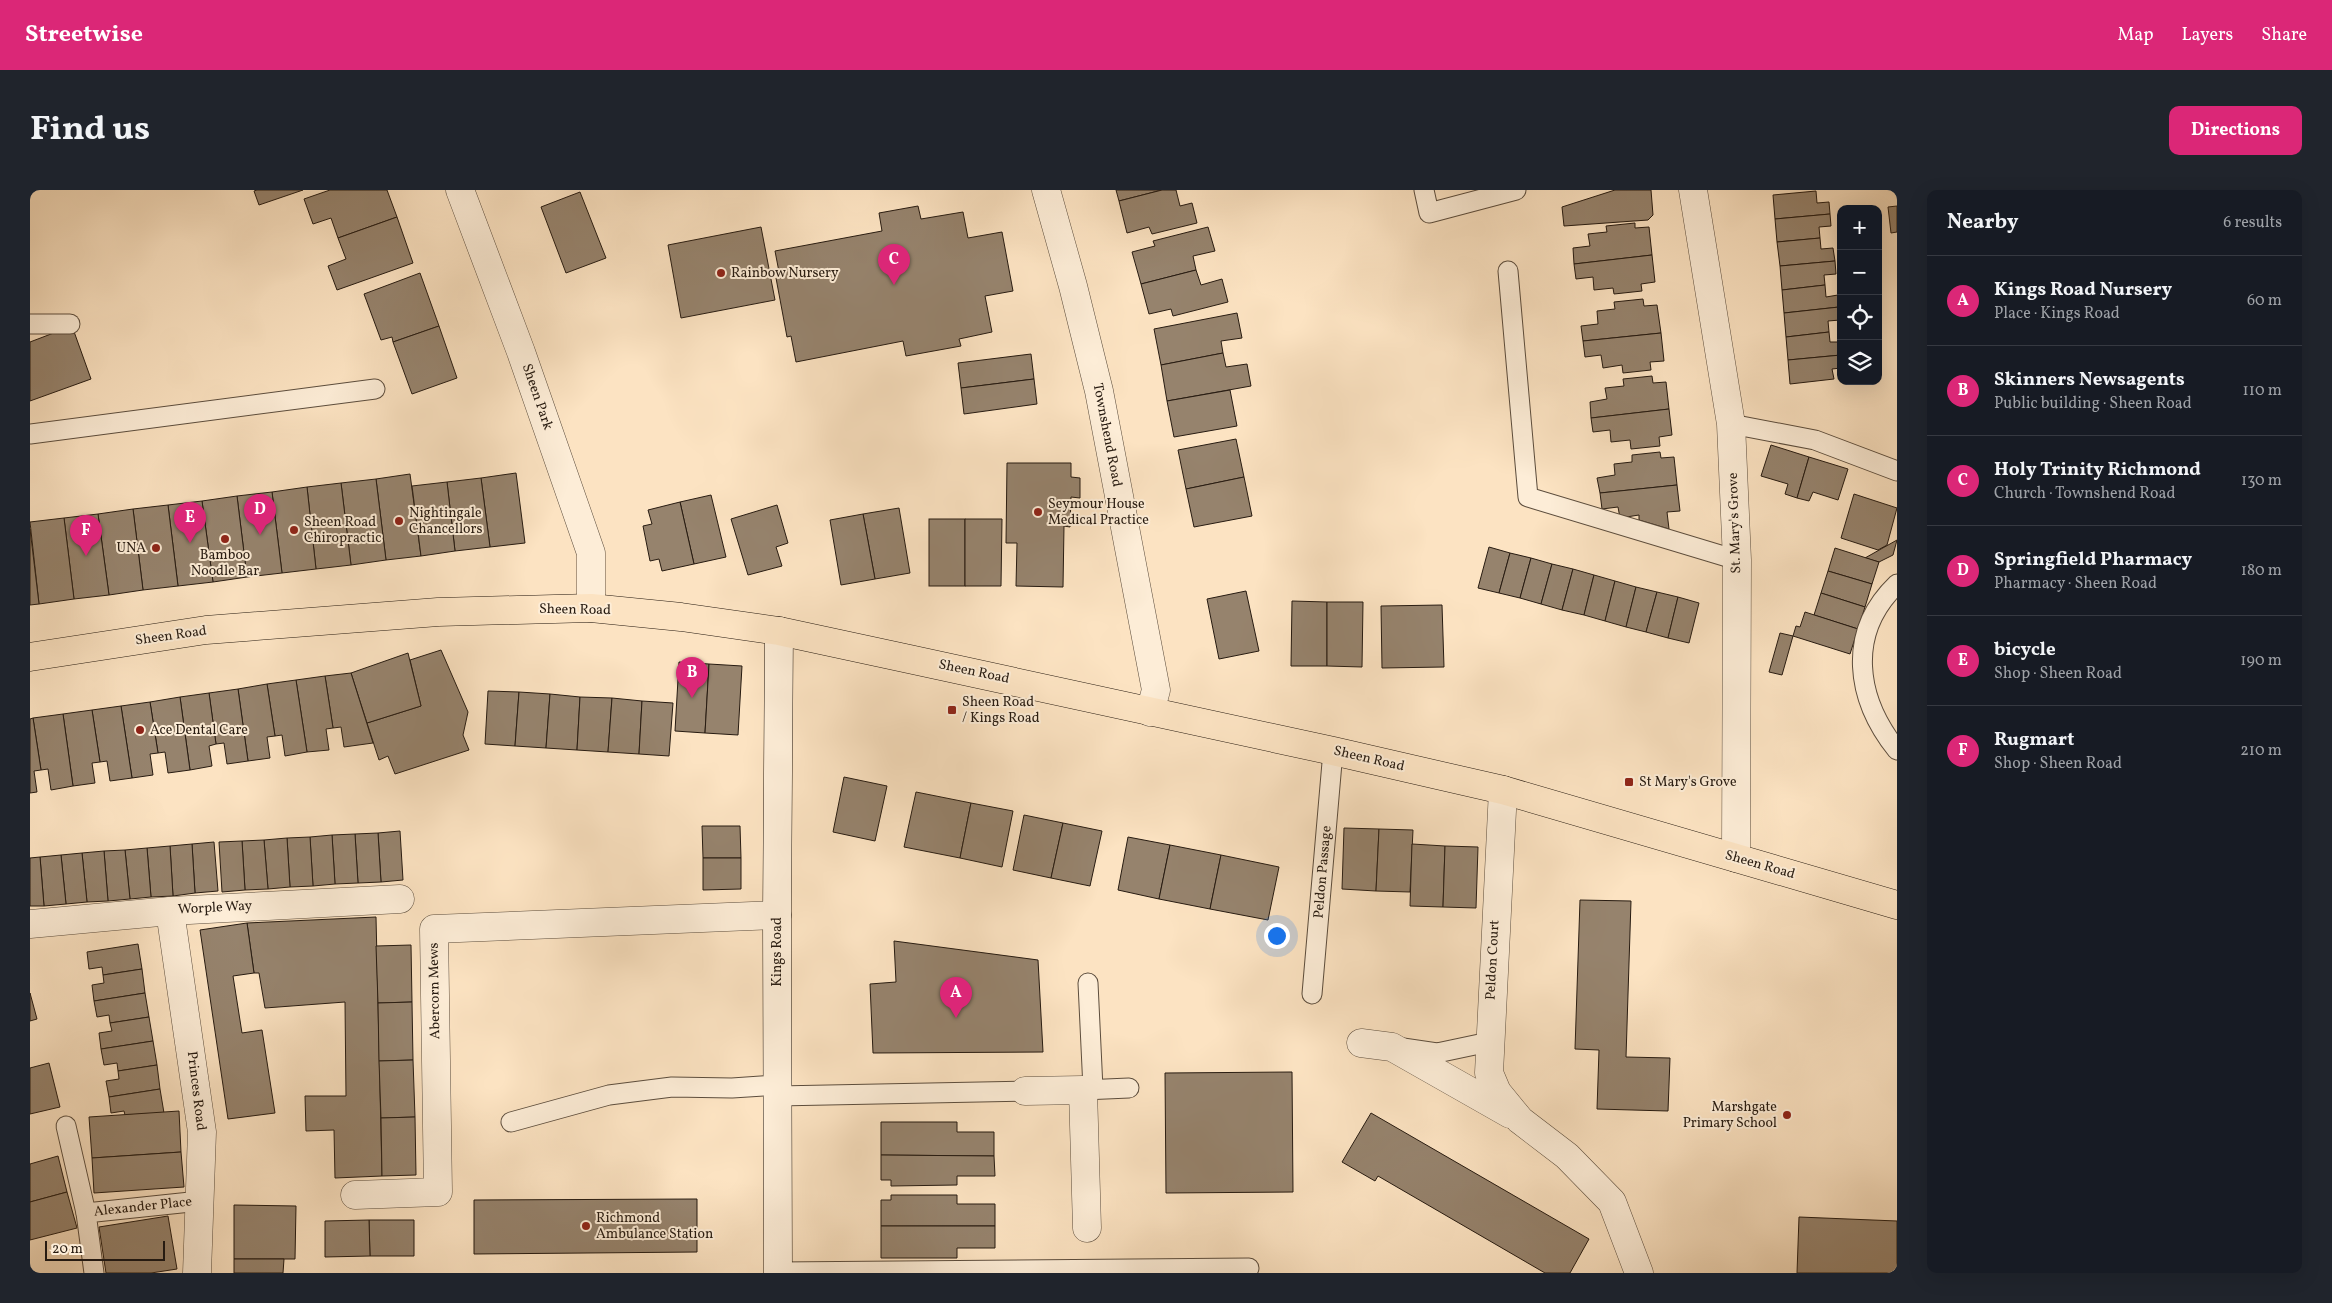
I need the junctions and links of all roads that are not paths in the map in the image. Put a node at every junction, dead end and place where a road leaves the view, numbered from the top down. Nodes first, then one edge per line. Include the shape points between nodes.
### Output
1 (460, 190) edge
2 (1046, 190) edge
3 (1424, 190) edge
4 (1516, 190) edge
5 (1693, 190) edge
6 (1508, 271) dead end
7 (30, 324) edge
8 (70, 324) dead end
9 (375, 389) dead end
10 (1731, 424) junction
11 (30, 434) edge
12 (1897, 471) edge
13 (1737, 560) junction
14 (1897, 584) edge
15 (591, 608) junction
16 (778, 631) junction
17 (30, 657) edge
18 (1150, 712) junction
19 (1897, 750) edge
20 (1333, 751) junction
21 (1503, 790) junction
22 (1736, 858) junction
23 (400, 899) dead end
24 (1897, 905) edge
25 (170, 911) junction
26 (776, 915) junction
27 (30, 924) edge
28 (1088, 983) dead end
29 (1312, 994) dead end
30 (1490, 1042) junction
31 (1361, 1043) dead end
32 (1392, 1047) junction
33 (1129, 1088) dead end
34 (1088, 1090) junction
35 (777, 1091) junction
36 (1024, 1091) joint
37 (1520, 1120) junction
38 (511, 1122) dead end
39 (66, 1126) dead end
40 (355, 1196) dead end
41 (200, 1201) junction
42 (86, 1213) junction
43 (1087, 1228) dead end
44 (1249, 1268) dead end
45 (778, 1272) edge
46 (94, 1273) edge
47 (197, 1273) edge
48 (1639, 1273) edge

1 - 15 street, Sheen Park via 591,553
2 - 18 street, Townshend Road via 1099,391 1156,690
3 - 4 lane via 1429,213
5 - 10 street, St. Mary's Grove
6 - 13 lane via 1528,497
7 - 8 lane
9 - 11 lane
10 - 12 lane via 1814,440
10 - 13 street, St. Mary's Grove
13 - 22 street, St. Mary's Grove
14 - 19 lane via 1874,613 1864,636 1861,657 1867,695 1874,714 1883,734
15 - 16 main road, Sheen Road via 681,616
15 - 17 main road, Sheen Road via 438,612 318,620 206,630
16 - 18 main road, Sheen Road
16 - 26 street, Kings Road
18 - 20 main road, Sheen Road
20 - 21 main road, Sheen Road
20 - 29 lane, Peldon Passage
21 - 22 main road, Sheen Road
21 - 30 street, Peldon Court
22 - 24 main road, Sheen Road
23 - 25 street, Worple Way
25 - 27 street, Worple Way
25 - 41 street, Princes Road via 202,1132
26 - 35 street, Kings Road
26 - 40 street, Abercorn Mews via 434,929 438,1192
28 - 34 lane
30 - 32 lane via 1437,1053
30 - 37 street, Peldon Court via 1489,1073 1497,1092
31 - 32 street, Peldon Court
32 - 37 street, Peldon Court
33 - 34 lane
34 - 36 street
34 - 43 street
35 - 36 lane
35 - 38 lane via 672,1087 609,1095
35 - 45 street, Kings Road
37 - 48 street, Peldon Court via 1567,1156 1612,1202
39 - 42 lane
41 - 42 lane, Alexander Place
41 - 47 street, Princes Road
42 - 46 lane, Alexander Place
44 - 45 lane

